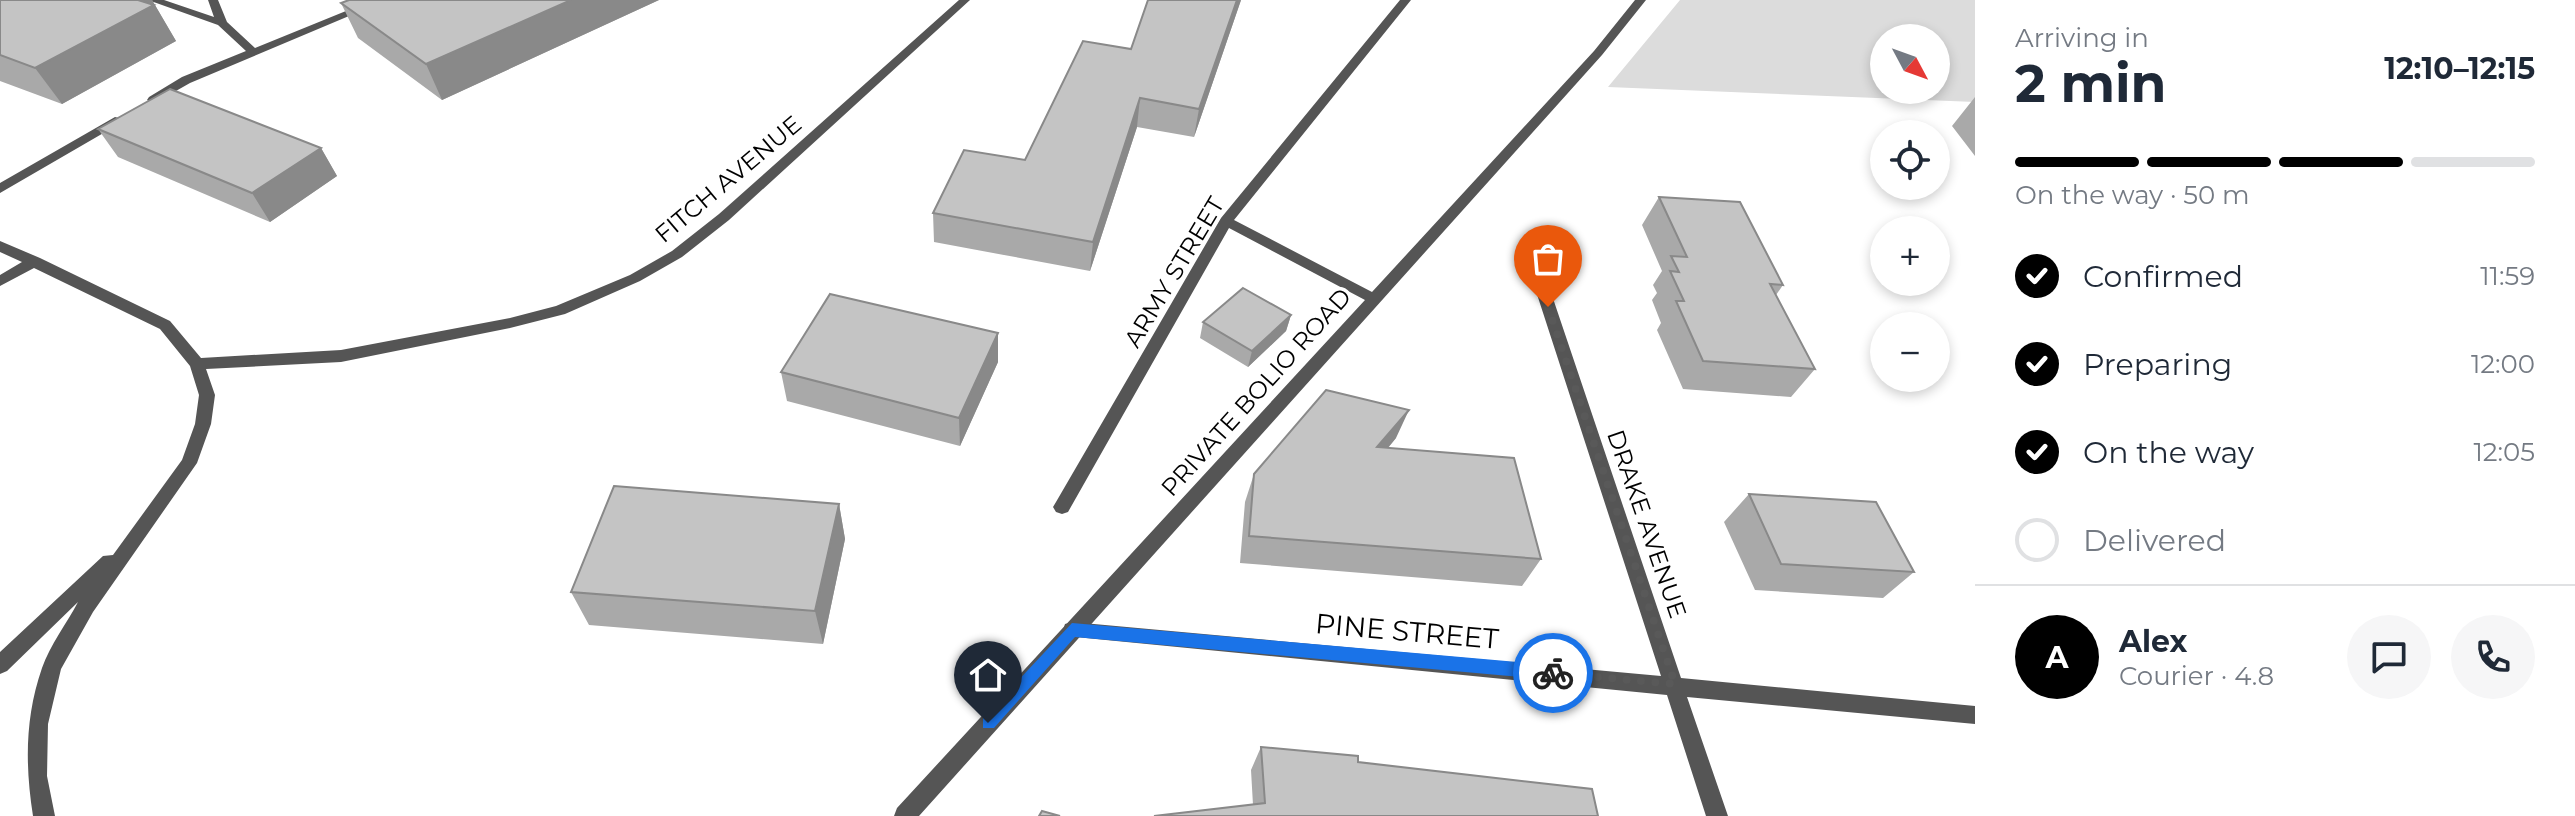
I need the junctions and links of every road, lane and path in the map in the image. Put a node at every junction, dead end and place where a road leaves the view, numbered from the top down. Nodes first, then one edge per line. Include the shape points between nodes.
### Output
1 (153, 0) edge
2 (213, 0) edge
3 (382, 0) edge
4 (965, 0) edge
5 (1406, 0) edge
6 (1641, 0) edge
7 (222, 23) junction
8 (253, 52) junction
9 (135, 109) edge
10 (123, 117) edge
11 (0, 189) edge
12 (1226, 221) junction
13 (0, 246) edge
14 (1529, 248) dead end
15 (35, 261) junction
16 (0, 281) edge
17 (1374, 299) junction
18 (197, 364) junction
19 (1062, 507) dead end
20 (136, 535) junction
21 (1072, 630) junction
22 (0, 665) edge
23 (1675, 684) junction
24 (1975, 715) edge
25 (44, 816) edge
26 (905, 816) edge
27 (1717, 816) edge

1 - 7 street
2 - 7 street
3 - 8 street
4 - 18 street, FITCH AVENUE via 724,217 635,278 560,310 494,326 341,356
5 - 12 street, ARMY STREET
6 - 17 street, PRIVATE BOLIO ROAD
7 - 8 street
8 - 9 street
10 - 11 street
12 - 17 street
12 - 19 street, ARMY STREET
13 - 15 street
14 - 23 street, DRAKE AVENUE
15 - 16 street
15 - 18 street via 165,325
17 - 21 street, PRIVATE BOLIO ROAD
18 - 20 street via 207,395 203,424 189,463
20 - 22 street
20 - 25 street via 86,606 52,667 38,724 37,776
21 - 23 street, PINE STREET
21 - 26 street, PRIVATE BOLIO ROAD
23 - 24 street, PINE STREET
23 - 27 street, DRAKE AVENUE

